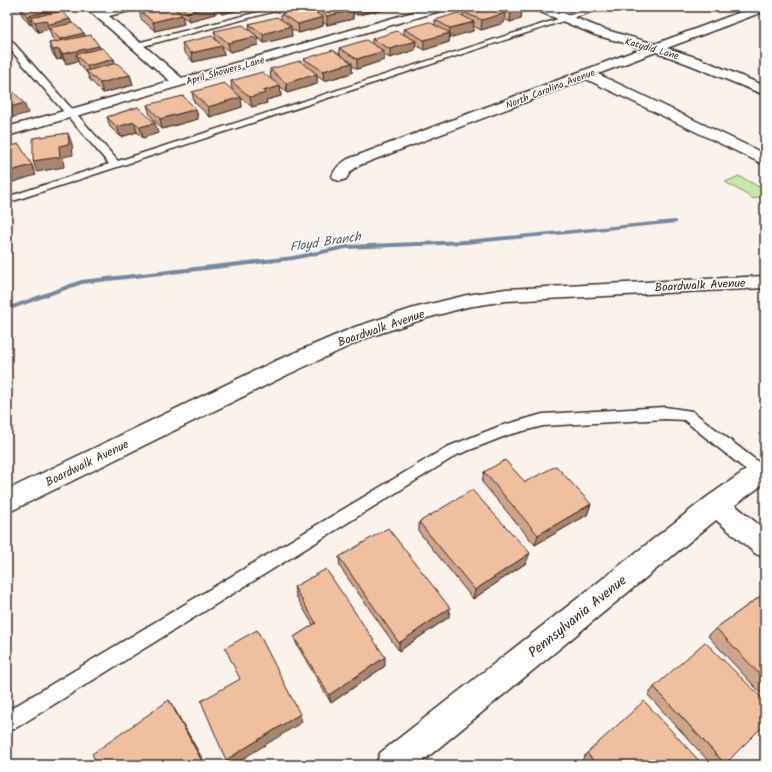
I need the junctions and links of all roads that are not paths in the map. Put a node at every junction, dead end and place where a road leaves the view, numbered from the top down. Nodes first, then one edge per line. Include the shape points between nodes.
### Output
1 (134, 7) edge
2 (286, 7) edge
3 (443, 7) edge
4 (538, 7) edge
5 (602, 7) edge
6 (764, 7) edge
7 (95, 11) edge
8 (566, 19) junction
9 (7, 41) edge
10 (136, 46) junction
11 (655, 48) junction
12 (587, 74) junction
13 (765, 76) edge
14 (180, 83) junction
15 (747, 84) junction
16 (765, 91) edge
17 (70, 113) junction
18 (7, 132) edge
19 (765, 160) edge
20 (115, 164) junction
21 (340, 176) dead end
22 (7, 200) edge
23 (765, 282) edge
24 (764, 472) edge
25 (7, 502) edge
26 (716, 505) junction
27 (765, 546) edge
28 (7, 722) edge
29 (392, 765) edge

1 - 7 street
2 - 10 lane
3 - 14 street, April Showers Lane
4 - 8 street, Katydid Lane
5 - 8 lane
6 - 11 street, North Carolina Avenue
7 - 10 street
8 - 11 street, Katydid Lane via 613,37
8 - 20 lane
9 - 17 lane
10 - 14 street
11 - 12 street, North Carolina Avenue
11 - 15 street, Katydid Lane
12 - 19 street
12 - 21 street, North Carolina Avenue via 354,162 344,168
13 - 15 street
14 - 17 street, April Showers Lane
15 - 16 street, Katydid Lane
17 - 18 street, April Showers Lane
17 - 20 lane
20 - 22 lane
23 - 25 street, Boardwalk Avenue via 506,295 421,312 362,332 288,365
24 - 26 street, Pennsylvania Avenue
24 - 28 lane via 687,415 665,413 543,420 505,430 452,452
26 - 27 street
26 - 29 street, Pennsylvania Avenue

